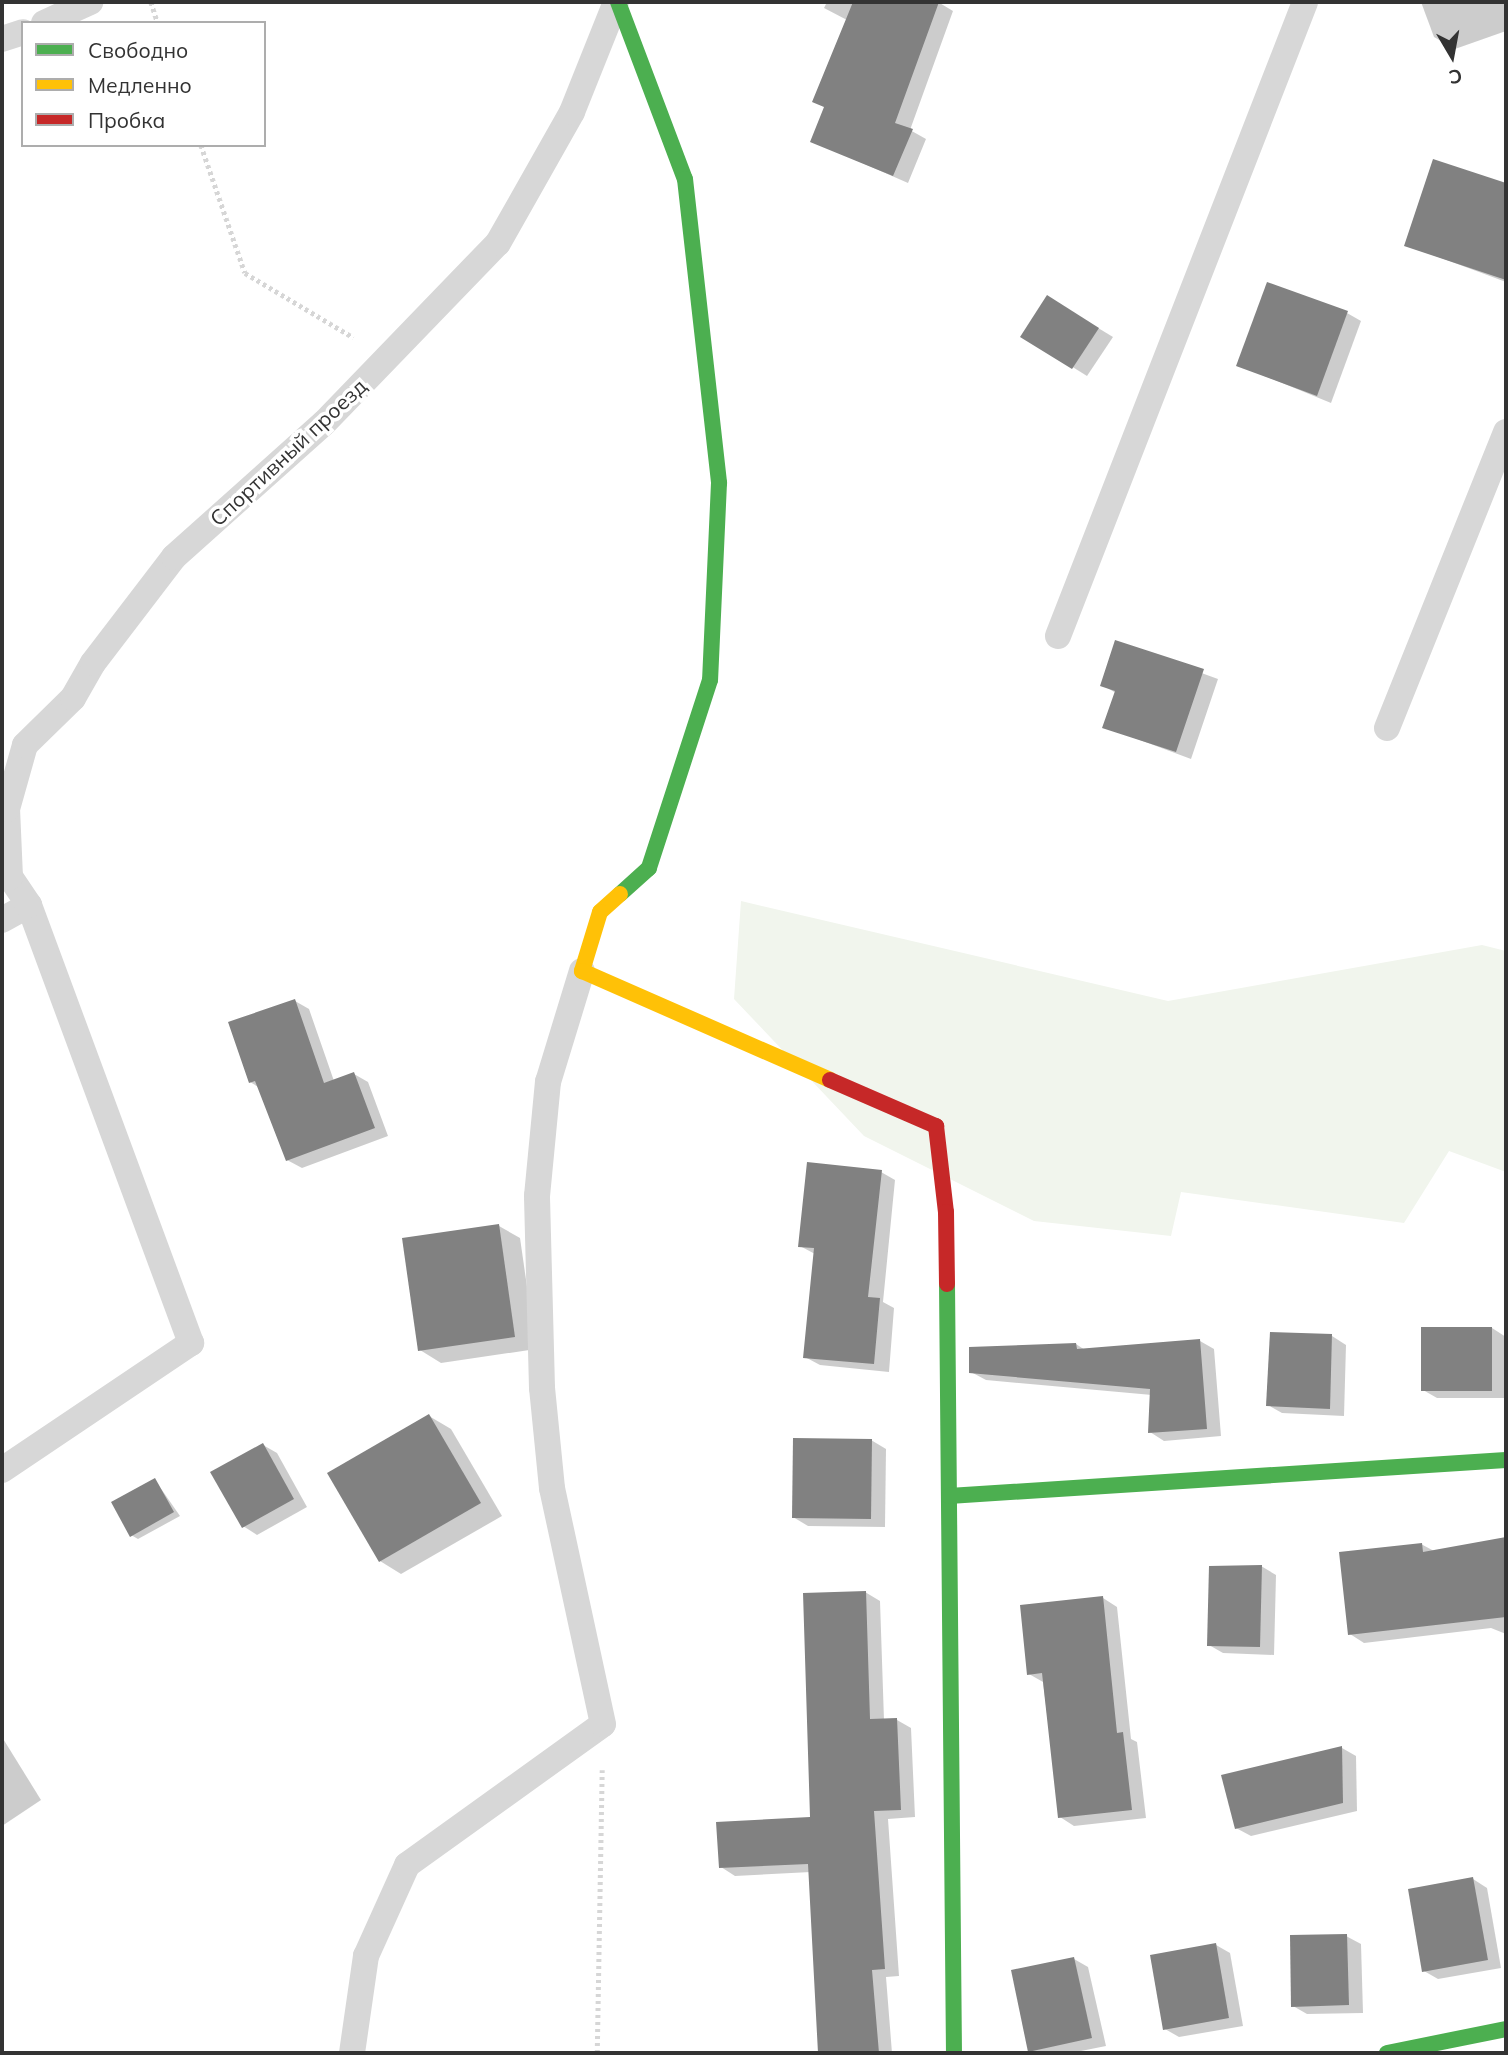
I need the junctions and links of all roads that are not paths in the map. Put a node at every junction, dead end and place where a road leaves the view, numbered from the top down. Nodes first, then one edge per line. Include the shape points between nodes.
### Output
1 (90, 2) edge
2 (617, 2) edge
3 (1305, 2) edge
4 (48, 21) edge
5 (21, 33) edge
6 (2, 39) edge
7 (1506, 432) edge
8 (1058, 636) dead end
9 (1387, 727) dead end
10 (29, 905) junction
11 (2, 920) edge
12 (582, 971) junction
13 (1506, 1460) edge
14 (2, 1470) edge
15 (949, 1496) junction
16 (1506, 2029) edge
17 (352, 2053) edge
18 (954, 2053) edge
19 (1387, 2053) edge

1 - 4 lane
2 - 10 lane, Спортивный проезд via 572,112 498,243 324,423 174,557 93,663 73,698 25,744 7,809 10,877
2 - 12 street via 685,179 719,484 710,680 649,868 600,912
3 - 8 lane
5 - 6 lane
7 - 9 lane
10 - 11 lane
10 - 14 lane, Спортивный проезд via 191,1343
12 - 15 street via 936,1126 946,1212
12 - 17 lane via 548,1082 537,1196 542,1388 552,1488 603,1724 407,1865 366,1956
13 - 15 street
15 - 18 street
16 - 19 street

